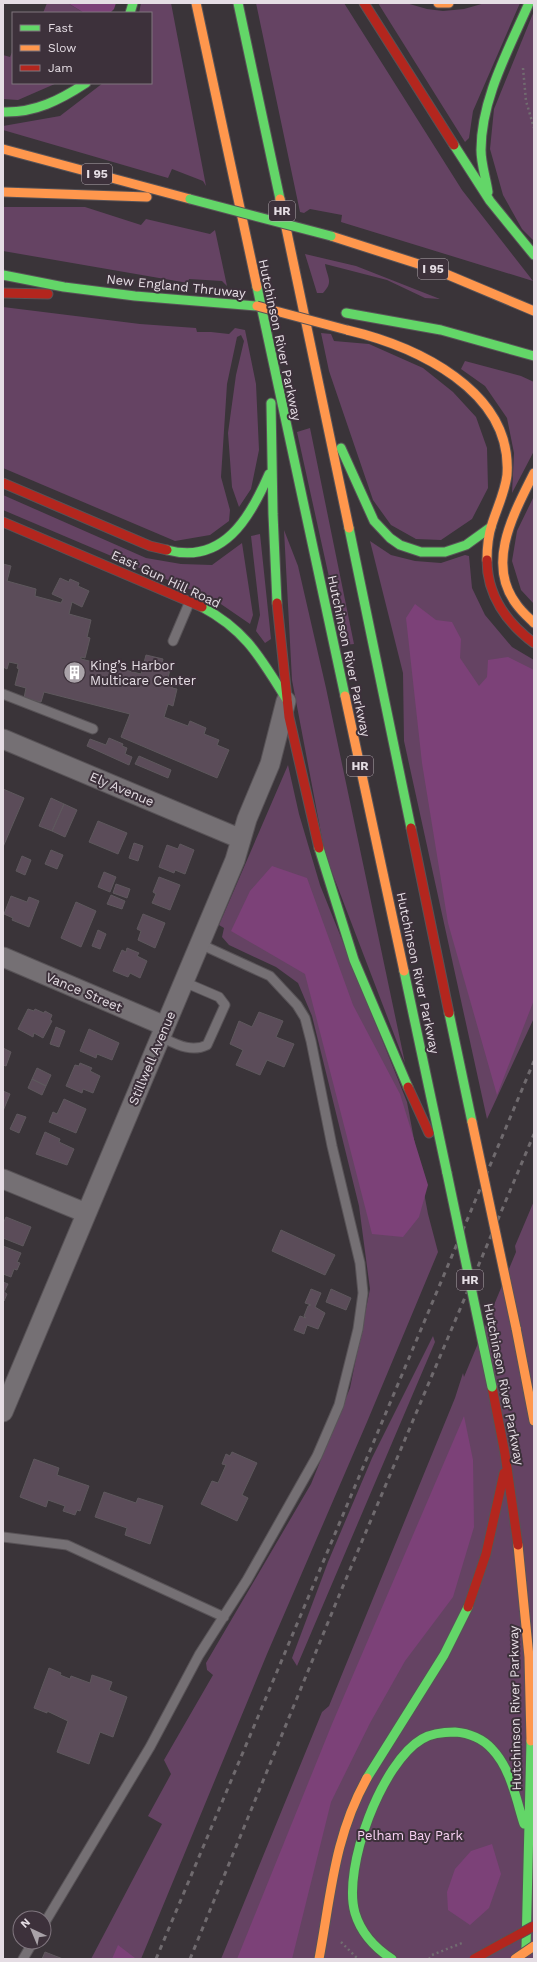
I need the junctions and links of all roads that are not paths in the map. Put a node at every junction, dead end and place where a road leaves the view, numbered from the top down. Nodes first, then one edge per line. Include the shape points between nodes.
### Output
1 (196, 3) edge
2 (238, 3) edge
3 (364, 3) edge
4 (438, 3) edge
5 (449, 3) edge
6 (529, 3) edge
7 (84, 84) edge
8 (3, 112) edge
9 (3, 149) edge
10 (3, 192) edge
11 (190, 199) junction
12 (490, 201) junction
13 (534, 255) edge
14 (3, 275) edge
15 (3, 293) edge
16 (135, 296) junction
17 (257, 306) junction
18 (315, 311) dead end
19 (534, 311) edge
20 (342, 313) dead end
21 (534, 356) edge
22 (271, 360) junction
23 (326, 418) junction
24 (271, 469) junction
25 (534, 473) edge
26 (3, 483) edge
27 (3, 522) edge
28 (491, 527) junction
29 (190, 602) junction
30 (534, 623) edge
31 (173, 641) dead end
32 (534, 643) edge
33 (3, 694) edge
34 (287, 700) junction
35 (93, 729) dead end
36 (3, 739) edge
37 (241, 839) junction
38 (200, 944) junction
39 (3, 958) edge
40 (184, 982) junction
41 (163, 1032) junction
42 (447, 1173) junction
43 (3, 1179) edge
44 (86, 1214) junction
45 (3, 1412) edge
46 (534, 1422) edge
47 (507, 1460) junction
48 (3, 1537) edge
49 (224, 1617) junction
50 (529, 1838) junction
51 (52, 1911) edge
52 (534, 1926) edge
53 (534, 1946) edge
54 (28, 1950) edge
55 (23, 1959) edge
56 (319, 1959) edge
57 (392, 1959) edge
58 (474, 1959) edge
59 (515, 1959) edge
60 (526, 1959) edge

1 - 22 main road, Hutchinson River Parkway / HR
2 - 23 main road, Hutchinson River Parkway / HR
3 - 12 main road
4 - 5 main road
6 - 12 main road via 483,120 481,151
7 - 8 main road via 49,104 28,110
9 - 11 main road, I 95
10 - 11 main road via 59,192
11 - 19 main road, I 95, bridge via 331,236 416,263
12 - 13 main road
14 - 16 main road, New England Thruway via 64,287
15 - 16 main road
16 - 17 main road, New England Thruway
17 - 18 main road, New England Thruway, bridge
17 - 28 main road, bridge via 398,344 435,362 466,385 490,412 502,433 508,463 503,495
20 - 21 main road via 449,331
22 - 24 main road
22 - 42 main road, Hutchinson River Parkway / HR
23 - 28 main road via 374,521 397,543 421,552 445,552 466,545
23 - 46 main road, Hutchinson River Parkway / HR, bridge
24 - 26 main road via 257,503 241,527 219,544 192,553 172,553 150,546
24 - 34 main road via 276,585
25 - 30 main road via 506,532 502,566 511,596
27 - 29 main road, East Gun Hill Road
28 - 32 main road via 486,560 494,595 512,626
29 - 31 lane
29 - 34 main road, East Gun Hill Road via 215,614 238,631 255,650
33 - 35 lane
34 - 37 street, Stillwell Avenue via 270,764 246,820
34 - 42 main road via 321,856 345,935 369,998
36 - 37 street, Ely Avenue
37 - 38 street, Stillwell Avenue via 235,860
38 - 40 street, Stillwell Avenue
38 - 49 lane via 270,976 297,1005 305,1018 360,1263 363,1293 358,1329 339,1405 317,1456
39 - 41 street, Vance Street
40 - 41 street, Stillwell Avenue
40 - 41 lane via 219,998 225,1005 207,1045 201,1048 183,1047
41 - 44 street, Stillwell Avenue
42 - 47 main road, Hutchinson River Parkway / HR, bridge
43 - 44 street
44 - 45 street, Stillwell Avenue
47 - 50 main road, Hutchinson River Parkway / HR via 529,1658
47 - 56 main road via 486,1556 463,1618 446,1651 374,1766 349,1816 336,1856
48 - 49 lane via 67,1544
49 - 51 lane
50 - 57 main road via 507,1774 485,1742 452,1732 431,1736 413,1746 394,1770 370,1816 360,1841 352,1879 352,1903 358,1923 371,1941
50 - 60 main road, Hutchinson River Parkway / HR
52 - 58 main road, bridge
53 - 59 main road, bridge
54 - 55 lane

